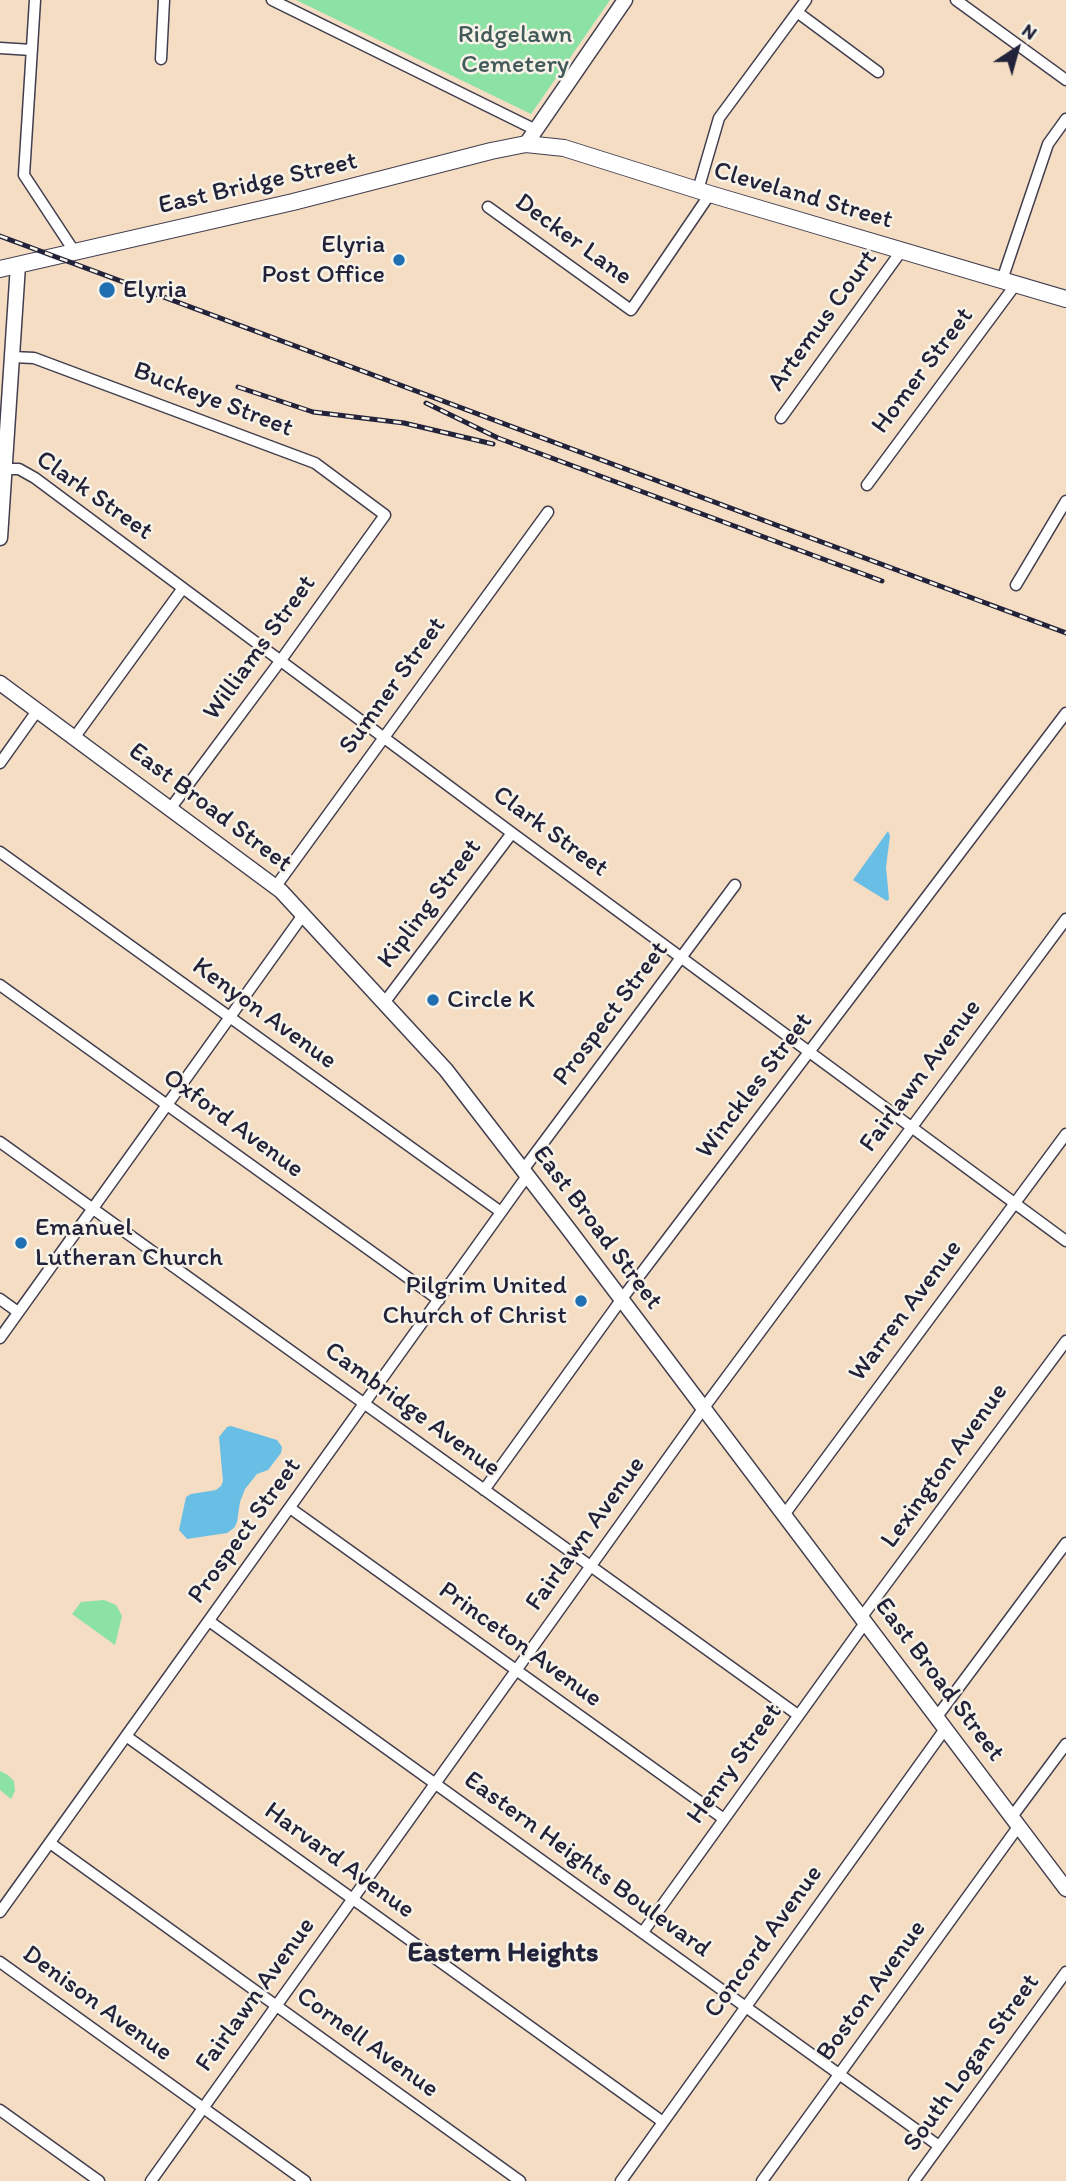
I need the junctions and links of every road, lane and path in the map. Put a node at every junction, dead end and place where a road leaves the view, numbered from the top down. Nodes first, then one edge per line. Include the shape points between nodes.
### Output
1 (35, 0) edge
2 (164, 0) edge
3 (272, 0) edge
4 (625, 0) edge
5 (806, 0) edge
6 (956, 0) edge
7 (797, 12) junction
8 (0, 48) edge
9 (32, 50) junction
10 (161, 60) dead end
11 (878, 72) dead end
12 (1066, 80) edge
13 (1066, 119) edge
14 (536, 130) junction
15 (526, 144) junction
16 (704, 192) junction
17 (488, 207) dead end
18 (902, 250) junction
19 (74, 251) junction
20 (18, 265) junction
21 (0, 269) edge
22 (1009, 282) junction
23 (1066, 299) edge
24 (8, 367) edge
25 (780, 418) dead end
26 (2, 470) edge
27 (867, 485) dead end
28 (1066, 501) edge
29 (548, 512) dead end
30 (385, 515) joint
31 (0, 538) edge
32 (1016, 585) dead end
33 (183, 588) junction
34 (281, 660) junction
35 (0, 682) edge
36 (37, 711) junction
37 (1066, 713) edge
38 (384, 737) junction
39 (74, 738) junction
40 (0, 763) edge
41 (170, 809) junction
42 (512, 833) junction
43 (0, 852) edge
44 (735, 885) dead end
45 (276, 886) junction
46 (303, 915) junction
47 (1066, 919) edge
48 (682, 957) junction
49 (0, 985) edge
50 (384, 1003) junction
51 (230, 1017) junction
52 (809, 1051) junction
53 (167, 1105) junction
54 (912, 1127) junction
55 (1066, 1134) edge
56 (0, 1142) edge
57 (525, 1173) junction
58 (1015, 1203) junction
59 (93, 1208) junction
60 (501, 1212) junction
61 (1066, 1241) edge
62 (0, 1299) edge
63 (439, 1300) junction
64 (621, 1300) junction
65 (18, 1312) junction
66 (0, 1338) edge
67 (1066, 1341) edge
68 (364, 1403) junction
69 (704, 1409) junction
70 (484, 1490) junction
71 (290, 1508) junction
72 (783, 1515) junction
73 (1066, 1543) edge
74 (591, 1566) junction
75 (863, 1620) junction
76 (209, 1621) junction
77 (517, 1670) junction
78 (799, 1715) junction
79 (941, 1724) junction
80 (126, 1736) junction
81 (1066, 1744) edge
82 (435, 1784) junction
83 (724, 1819) junction
84 (1015, 1822) junction
85 (50, 1843) junction
86 (1066, 1889) edge
87 (353, 1899) junction
88 (0, 1912) edge
89 (642, 1932) junction
90 (0, 1962) edge
91 (1066, 1972) edge
92 (276, 2006) junction
93 (746, 2006) junction
94 (840, 2074) junction
95 (203, 2108) junction
96 (0, 2110) edge
97 (663, 2122) junction
98 (939, 2146) junction
99 (99, 2181) edge
100 (150, 2181) edge
101 (305, 2181) edge
102 (520, 2181) edge
103 (621, 2181) edge
104 (762, 2181) edge
105 (914, 2181) edge

1 - 9 street
2 - 10 street
3 - 14 street
4 - 14 street
5 - 7 street
6 - 12 street
7 - 11 street
7 - 16 street via 719,118
8 - 9 street
9 - 19 street via 24,175
13 - 22 street, Homer Street via 1048,144
14 - 15 street
15 - 16 main road, Cleveland Street via 564,148
15 - 19 main road, East Bridge Street
16 - 17 street, Decker Lane via 631,310
16 - 18 main road, Cleveland Street
18 - 22 main road, Cleveland Street
18 - 25 street, Artemus Court
19 - 20 main road, East Bridge Street
20 - 21 main road, East Bridge Street
20 - 24 street
22 - 23 main road, Cleveland Street
22 - 27 street, Homer Street
24 - 26 street
24 - 30 street, Buckeye Street via 34,358 315,463
26 - 31 street
26 - 33 street, Clark Street via 19,469 35,478
28 - 32 street
29 - 38 street, Sumner Street
30 - 34 street, Williams Street
33 - 34 street, Clark Street
33 - 39 street
34 - 38 street, Clark Street
34 - 41 street, Williams Street
35 - 36 street, East Broad Street
36 - 39 street, East Broad Street
36 - 40 street
37 - 52 street, Winckles Street
38 - 42 street, Clark Street
38 - 45 street, Sumner Street
39 - 41 street, East Broad Street
41 - 45 street, East Broad Street
42 - 48 street, Clark Street
42 - 50 street, Kipling Street
43 - 51 street, Kenyon Avenue
44 - 48 street, Prospect Street
45 - 46 street, East Broad Street
46 - 50 street, East Broad Street
46 - 51 street
47 - 54 street, Fairlawn Avenue
48 - 52 street, Clark Street
48 - 57 street, Prospect Street
49 - 53 street, Oxford Avenue
50 - 57 street, East Broad Street via 446,1070
51 - 53 street
51 - 60 street, Kenyon Avenue
52 - 54 street, Clark Street
52 - 64 street, Winckles Street
53 - 59 street
53 - 63 street, Oxford Avenue
54 - 58 street, Clark Street
54 - 69 street, Fairlawn Avenue
55 - 58 street, Warren Avenue
56 - 59 street, Cambridge Avenue
57 - 60 street, Prospect Street
57 - 64 street, East Broad Street
58 - 61 street, Clark Street
58 - 72 street, Warren Avenue
59 - 65 street
59 - 68 street, Cambridge Avenue
60 - 63 street, Prospect Street
62 - 65 street
63 - 68 street, Prospect Street
64 - 69 street, East Broad Street
64 - 70 street, Winckles Street
65 - 66 street
67 - 75 street, Lexington Avenue
68 - 70 street, Cambridge Avenue
68 - 71 street, Prospect Street
69 - 72 street, East Broad Street
69 - 74 street, Fairlawn Avenue
70 - 74 street, Cambridge Avenue
71 - 76 street, Prospect Street
71 - 77 street, Princeton Avenue
72 - 75 street, East Broad Street
73 - 79 street, Concord Avenue
74 - 77 street, Fairlawn Avenue
74 - 78 street, Cambridge Avenue
75 - 78 street, Henry Street
75 - 79 street, East Broad Street
76 - 80 street, Prospect Street
76 - 82 street, Eastern Heights Boulevard
77 - 82 street, Fairlawn Avenue
77 - 83 street, Princeton Avenue
78 - 83 street, Henry Street
79 - 84 street, East Broad Street
79 - 93 street, Concord Avenue
80 - 85 street, Prospect Street
80 - 87 street, Harvard Avenue
81 - 84 street, Boston Avenue
82 - 87 street, Fairlawn Avenue
82 - 89 street, Eastern Heights Boulevard
83 - 89 street, Henry Street
84 - 86 street, East Broad Street
84 - 94 street, Boston Avenue
85 - 88 street, Prospect Street
85 - 92 street, Cornell Avenue
87 - 92 street, Fairlawn Avenue
87 - 97 street, Harvard Avenue
89 - 93 street, Eastern Heights Boulevard
90 - 95 street, Denison Avenue
91 - 98 street, South Logan Street
92 - 95 street, Fairlawn Avenue
92 - 102 street, Cornell Avenue
93 - 94 street, Eastern Heights Boulevard
93 - 97 street, Concord Avenue
94 - 98 street, Eastern Heights Boulevard
94 - 104 street, Boston Avenue
95 - 100 street, Fairlawn Avenue
95 - 101 street, Denison Avenue
96 - 99 street
97 - 103 street, Concord Avenue
98 - 105 street, South Logan Street

